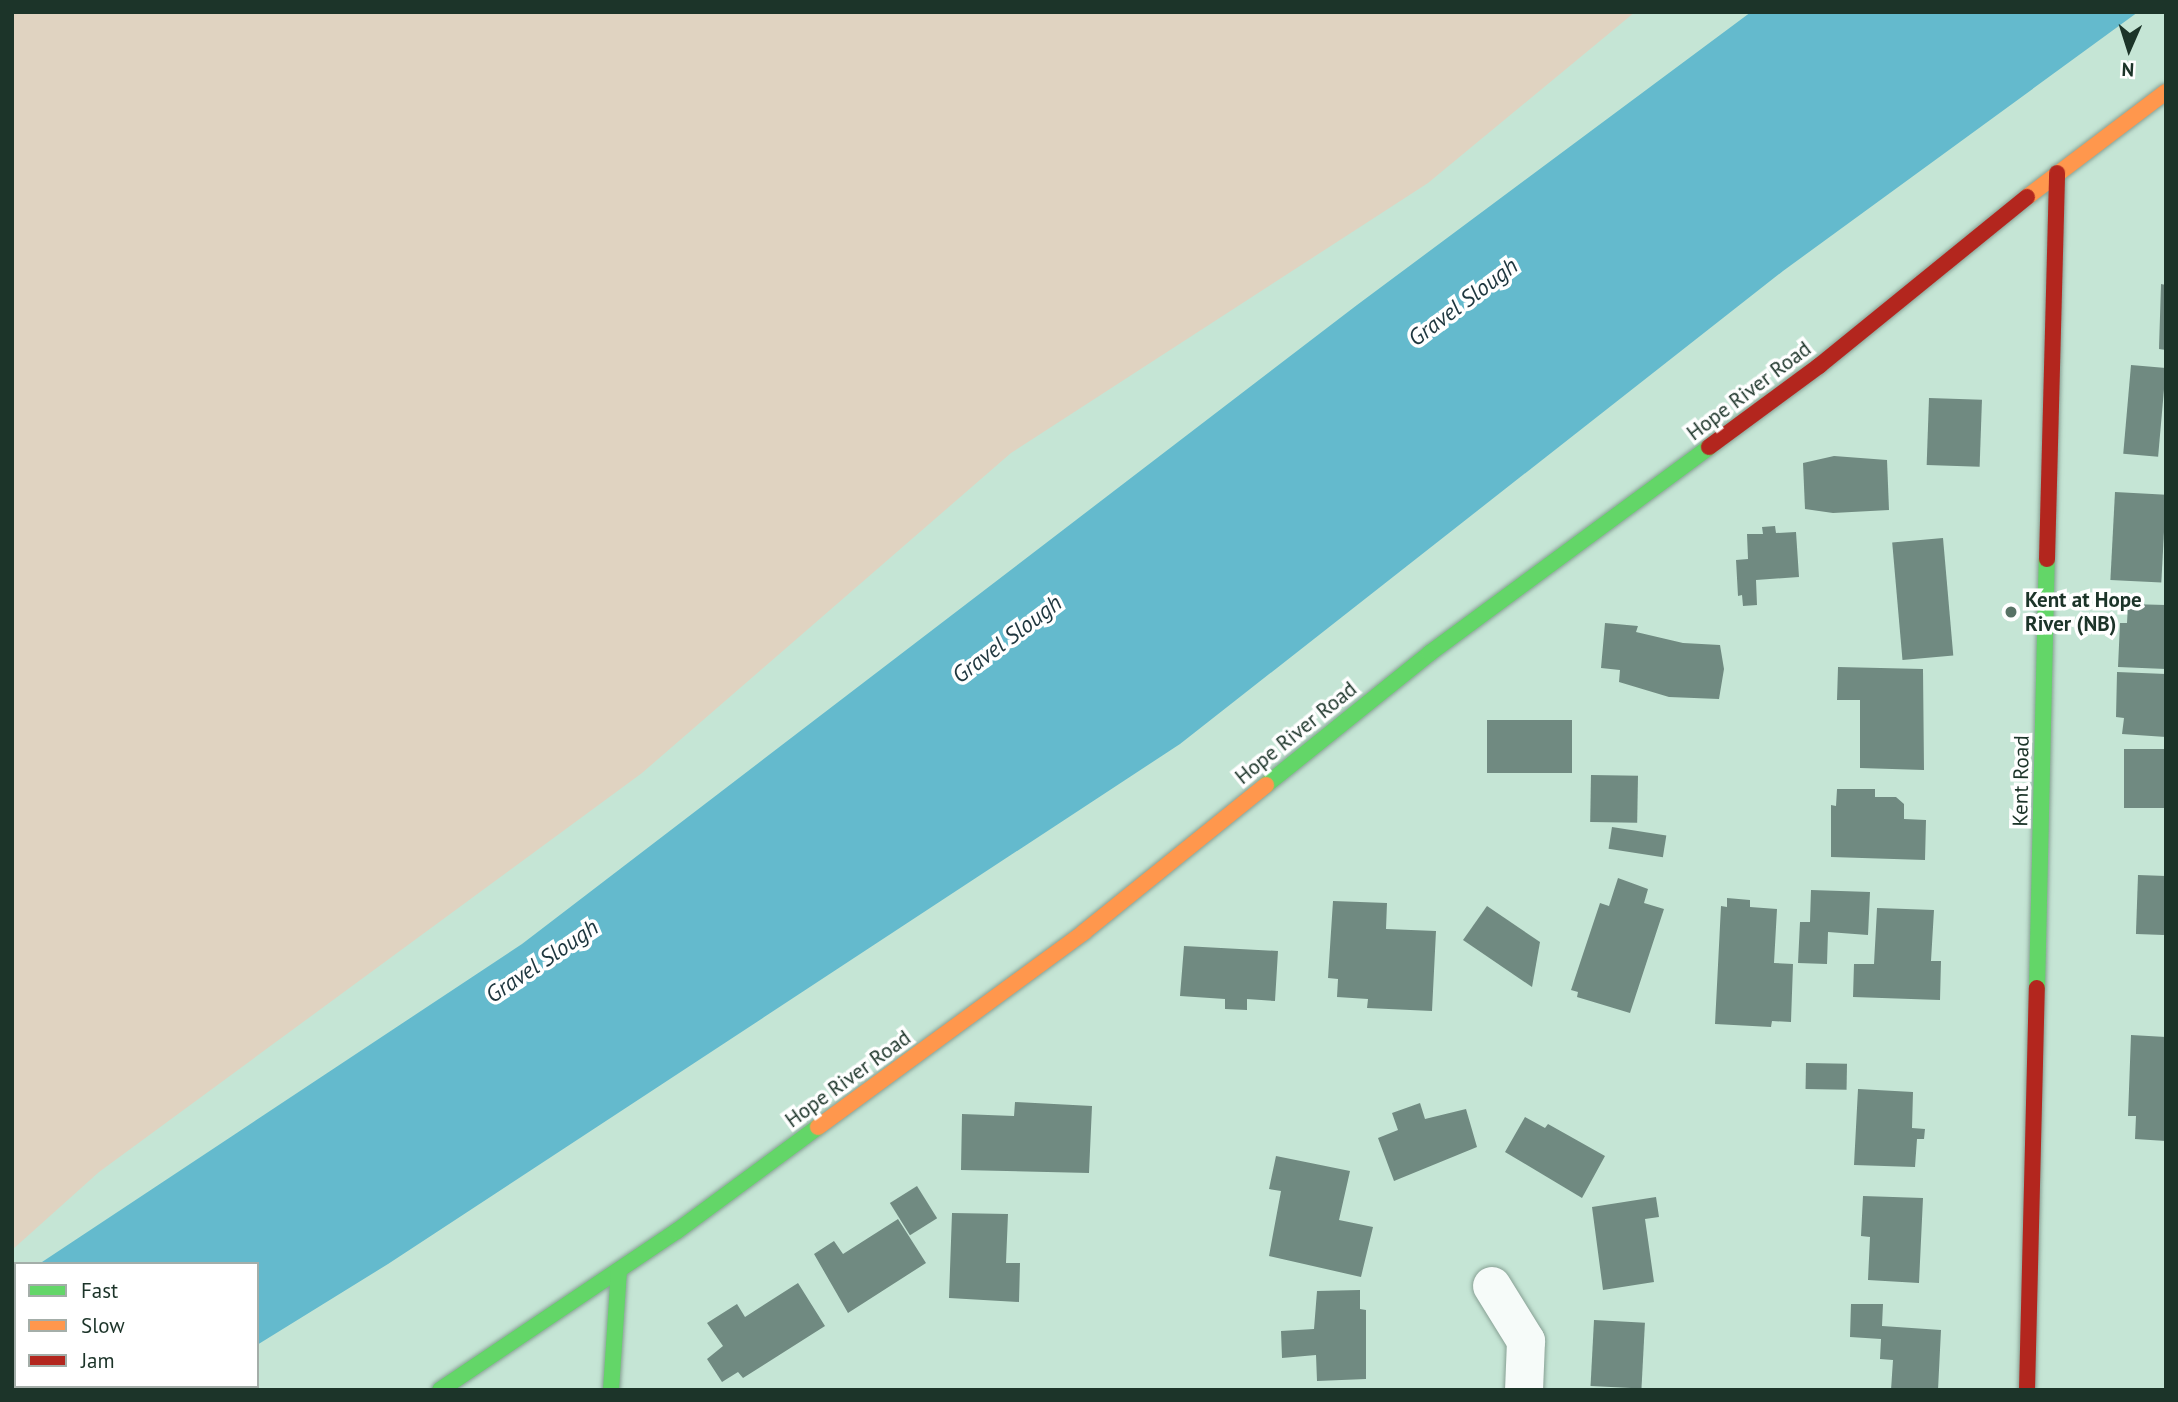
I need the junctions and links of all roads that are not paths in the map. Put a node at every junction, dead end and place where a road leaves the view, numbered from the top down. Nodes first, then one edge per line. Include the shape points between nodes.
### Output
1 (2166, 92) edge
2 (2057, 173) junction
3 (619, 1270) junction
4 (1492, 1286) dead end
5 (440, 1390) edge
6 (611, 1390) edge
7 (1524, 1390) edge
8 (2027, 1390) edge

1 - 2 street, Hope River Road
2 - 3 street, Hope River Road via 1819,366 1430,653 1084,932
2 - 8 street, Kent Road
3 - 5 street, Hope River Road
3 - 6 street
4 - 7 street via 1526,1341

